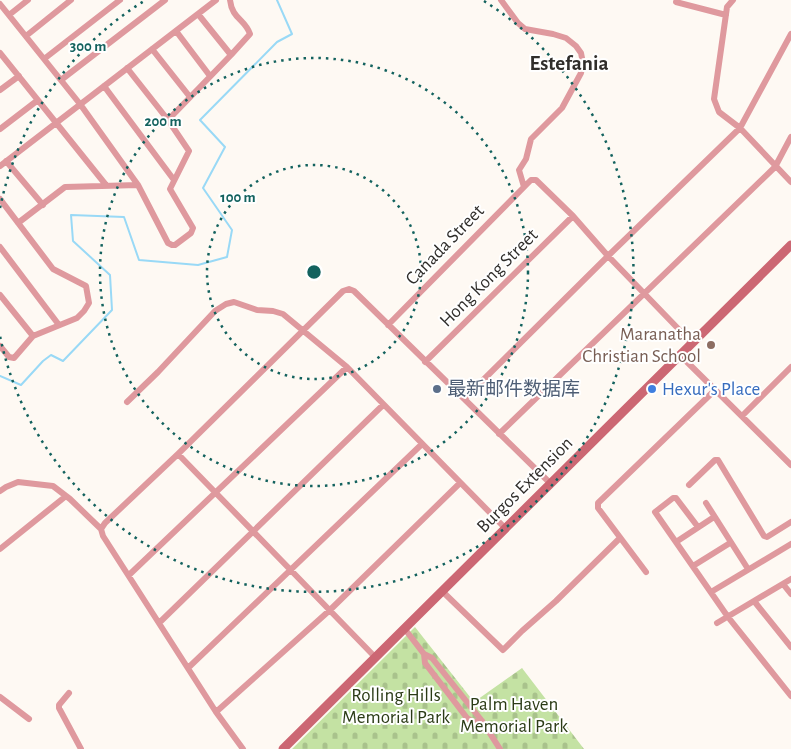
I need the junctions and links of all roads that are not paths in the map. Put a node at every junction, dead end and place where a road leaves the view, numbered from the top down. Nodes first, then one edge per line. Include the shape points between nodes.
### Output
1 (28, 0) edge
2 (71, 0) edge
3 (120, 0) edge
4 (165, 0) edge
5 (216, 0) edge
6 (230, 0) edge
7 (501, 0) edge
8 (733, 0) edge
9 (676, 2) dead end
10 (0, 4) edge
11 (198, 14) junction
12 (9, 15) junction
13 (726, 15) junction
14 (176, 31) junction
15 (791, 34) edge
16 (26, 36) junction
17 (152, 49) junction
18 (0, 53) edge
19 (231, 55) junction
20 (44, 59) junction
21 (127, 68) junction
22 (19, 76) junction
23 (210, 76) junction
24 (61, 80) junction
25 (104, 86) junction
26 (0, 90) edge
27 (190, 97) junction
28 (38, 100) junction
29 (80, 104) junction
30 (168, 120) junction
31 (56, 123) junction
32 (740, 128) junction
33 (0, 129) edge
34 (791, 137) edge
35 (3, 164) edge
36 (775, 167) junction
37 (174, 180) junction
38 (791, 182) edge
39 (138, 184) junction
40 (106, 185) junction
41 (524, 187) junction
42 (0, 199) edge
43 (42, 205) junction
44 (573, 216) junction
45 (18, 223) junction
46 (791, 245) edge
47 (0, 247) edge
48 (608, 256) junction
49 (645, 294) junction
50 (0, 295) edge
51 (59, 325) junction
52 (388, 325) junction
53 (302, 330) junction
54 (33, 336) junction
55 (692, 343) junction
56 (0, 346) edge
57 (680, 355) junction
58 (426, 362) junction
59 (347, 368) junction
60 (791, 368) edge
61 (715, 390) junction
62 (464, 399) junction
63 (127, 402) dead end
64 (383, 405) junction
65 (742, 416) junction
66 (499, 434) junction
67 (422, 444) junction
68 (178, 454) junction
69 (791, 466) edge
70 (460, 483) junction
71 (550, 483) junction
72 (689, 485) dead end
73 (0, 491) edge
74 (216, 493) junction
75 (66, 496) junction
76 (706, 503) dead end
77 (714, 517) junction
78 (791, 522) edge
79 (698, 527) junction
80 (505, 528) junction
81 (101, 529) junction
82 (253, 531) junction
83 (620, 538) junction
84 (676, 542) junction
85 (730, 543) junction
86 (791, 544) edge
87 (0, 549) edge
88 (693, 566) junction
89 (748, 569) junction
90 (291, 570) junction
91 (646, 572) dead end
92 (129, 575) junction
93 (791, 579) edge
94 (783, 584) junction
95 (442, 591) junction
96 (711, 592) junction
97 (791, 594) edge
98 (754, 601) junction
99 (330, 610) junction
100 (728, 616) junction
101 (159, 623) junction
102 (717, 623) dead end
103 (404, 628) junction
104 (791, 647) edge
105 (375, 657) junction
106 (188, 668) junction
107 (69, 693) dead end
108 (791, 696) edge
109 (0, 697) edge
110 (216, 712) junction
111 (29, 719) dead end
112 (81, 749) edge
113 (244, 749) edge
114 (282, 749) edge
115 (500, 749) edge

1 - 12 street
2 - 16 street
3 - 20 street
4 - 24 street
5 - 11 street
6 - 19 street via 236,17 250,34
7 - 41 street via 525,29 566,38 581,53 583,63 562,108 531,140 519,170
8 - 13 street
9 - 13 street
10 - 12 street
11 - 14 street
11 - 19 street
12 - 16 street
13 - 32 street via 714,99 719,112
14 - 17 street
14 - 23 street
15 - 32 street
16 - 20 street
17 - 21 street
17 - 27 street
18 - 22 street
19 - 23 street
20 - 24 street
21 - 25 street
21 - 30 street
22 - 26 street
22 - 28 street
23 - 27 street
24 - 29 street
25 - 29 street
25 - 37 street
27 - 30 street
28 - 31 street
28 - 33 street
29 - 31 street
29 - 39 street
30 - 37 street via 189,151
31 - 35 street
31 - 40 street
32 - 36 street
32 - 48 street
34 - 36 street
35 - 43 street
36 - 38 street
36 - 49 street
37 - 39 street via 170,192 193,228 192,233 172,246
39 - 40 street
40 - 43 street via 65,187
41 - 44 street via 530,180 536,180
41 - 52 street, Canada Street
42 - 45 street
43 - 45 street
44 - 48 street
44 - 58 street, Hong Kong Street
45 - 51 street via 53,269 86,286 89,303 84,311 77,318
46 - 55 main road, Burgos Extension
47 - 51 street
48 - 49 street
48 - 62 street
49 - 55 street
49 - 66 street
50 - 54 street
51 - 54 street
52 - 53 street via 354,290 349,289
52 - 58 street
53 - 59 street
53 - 63 street via 283,314 234,302 226,304 215,311
53 - 68 street
54 - 56 street via 14,358
55 - 57 main road, Burgos Extension
57 - 61 street
57 - 71 main road, Burgos Extension
58 - 62 street
59 - 64 street
59 - 74 street
60 - 65 street
61 - 65 street
61 - 83 street via 598,503 598,508
62 - 66 street
64 - 67 street
64 - 82 street
65 - 69 street
66 - 71 street
67 - 70 street
67 - 90 street
68 - 74 street
68 - 81 street
70 - 80 street
70 - 99 street
71 - 80 main road, Burgos Extension
72 - 78 street via 718,460 764,536
73 - 75 street via 18,482 27,482 53,486
74 - 82 street
74 - 92 street
75 - 81 street
75 - 87 street
76 - 77 street
77 - 79 street
77 - 85 street
79 - 84 street
79 - 84 street via 679,500 673,498 655,512
80 - 95 main road, Burgos Extension
81 - 92 street
82 - 90 street
82 - 101 street
83 - 91 street
83 - 95 street via 503,650
84 - 88 street
85 - 88 street
85 - 89 street
86 - 89 street
88 - 96 street
89 - 96 street
90 - 99 street
90 - 106 street
92 - 101 street
93 - 94 street
94 - 97 street
94 - 98 street
95 - 103 main road, Burgos Extension
96 - 100 street
98 - 100 street
98 - 104 street
99 - 105 street
99 - 110 street
100 - 102 street
100 - 108 street
101 - 106 street
103 - 105 main road, Burgos Extension
103 - 115 street via 482,721
105 - 114 main road, Burgos Extension
106 - 110 street
107 - 112 street via 59,708
109 - 111 street
110 - 113 street

